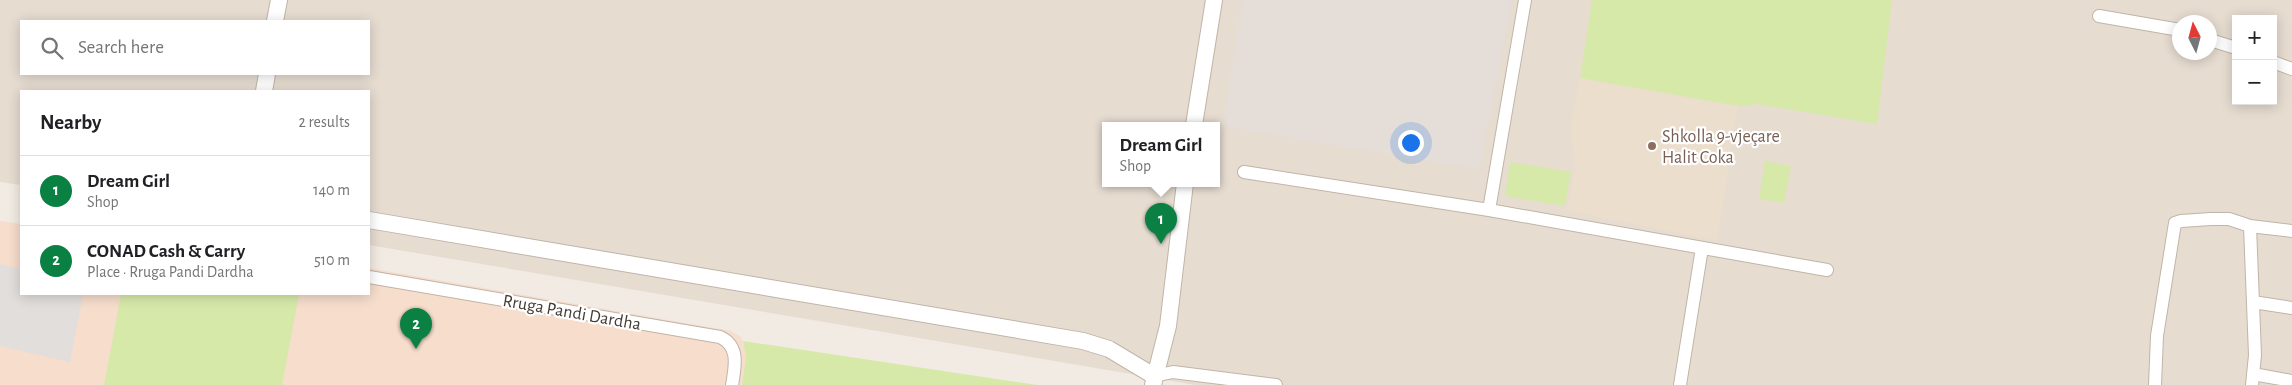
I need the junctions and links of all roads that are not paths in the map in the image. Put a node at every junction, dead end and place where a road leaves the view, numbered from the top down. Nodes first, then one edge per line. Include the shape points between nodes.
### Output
1 (279, 0) edge
2 (1214, 0) edge
3 (1525, 0) edge
4 (2099, 16) dead end
5 (275, 20) edge
6 (2172, 29) edge
7 (2217, 42) edge
8 (2232, 47) edge
9 (2277, 64) edge
10 (2292, 70) edge
11 (267, 75) edge
12 (264, 90) edge
13 (1194, 122) edge
14 (1244, 172) dead end
15 (1185, 187) edge
16 (1489, 210) junction
17 (370, 220) edge
18 (2250, 226) junction
19 (2292, 231) edge
20 (1702, 248) junction
21 (1827, 270) dead end
22 (370, 277) edge
23 (2253, 302) junction
24 (2292, 308) edge
25 (2253, 379) edge
26 (1153, 381) edge
27 (2292, 381) edge
28 (732, 385) edge
29 (1276, 385) edge
30 (1680, 385) edge
31 (2155, 385) edge

1 - 5 street
2 - 13 street
3 - 16 street
4 - 6 street
7 - 8 street
9 - 10 street
11 - 12 street
14 - 16 street
15 - 26 street via 1168,326
16 - 20 street
17 - 26 street via 1083,341 1108,349
18 - 19 street
18 - 23 street
18 - 31 street via 2211,218 2175,223 2157,336
20 - 21 street
20 - 30 street
22 - 28 street, Rruga Pandi Dardha via 720,337 731,344 736,358
23 - 24 street
23 - 25 street
25 - 27 street
26 - 29 street via 1174,372

